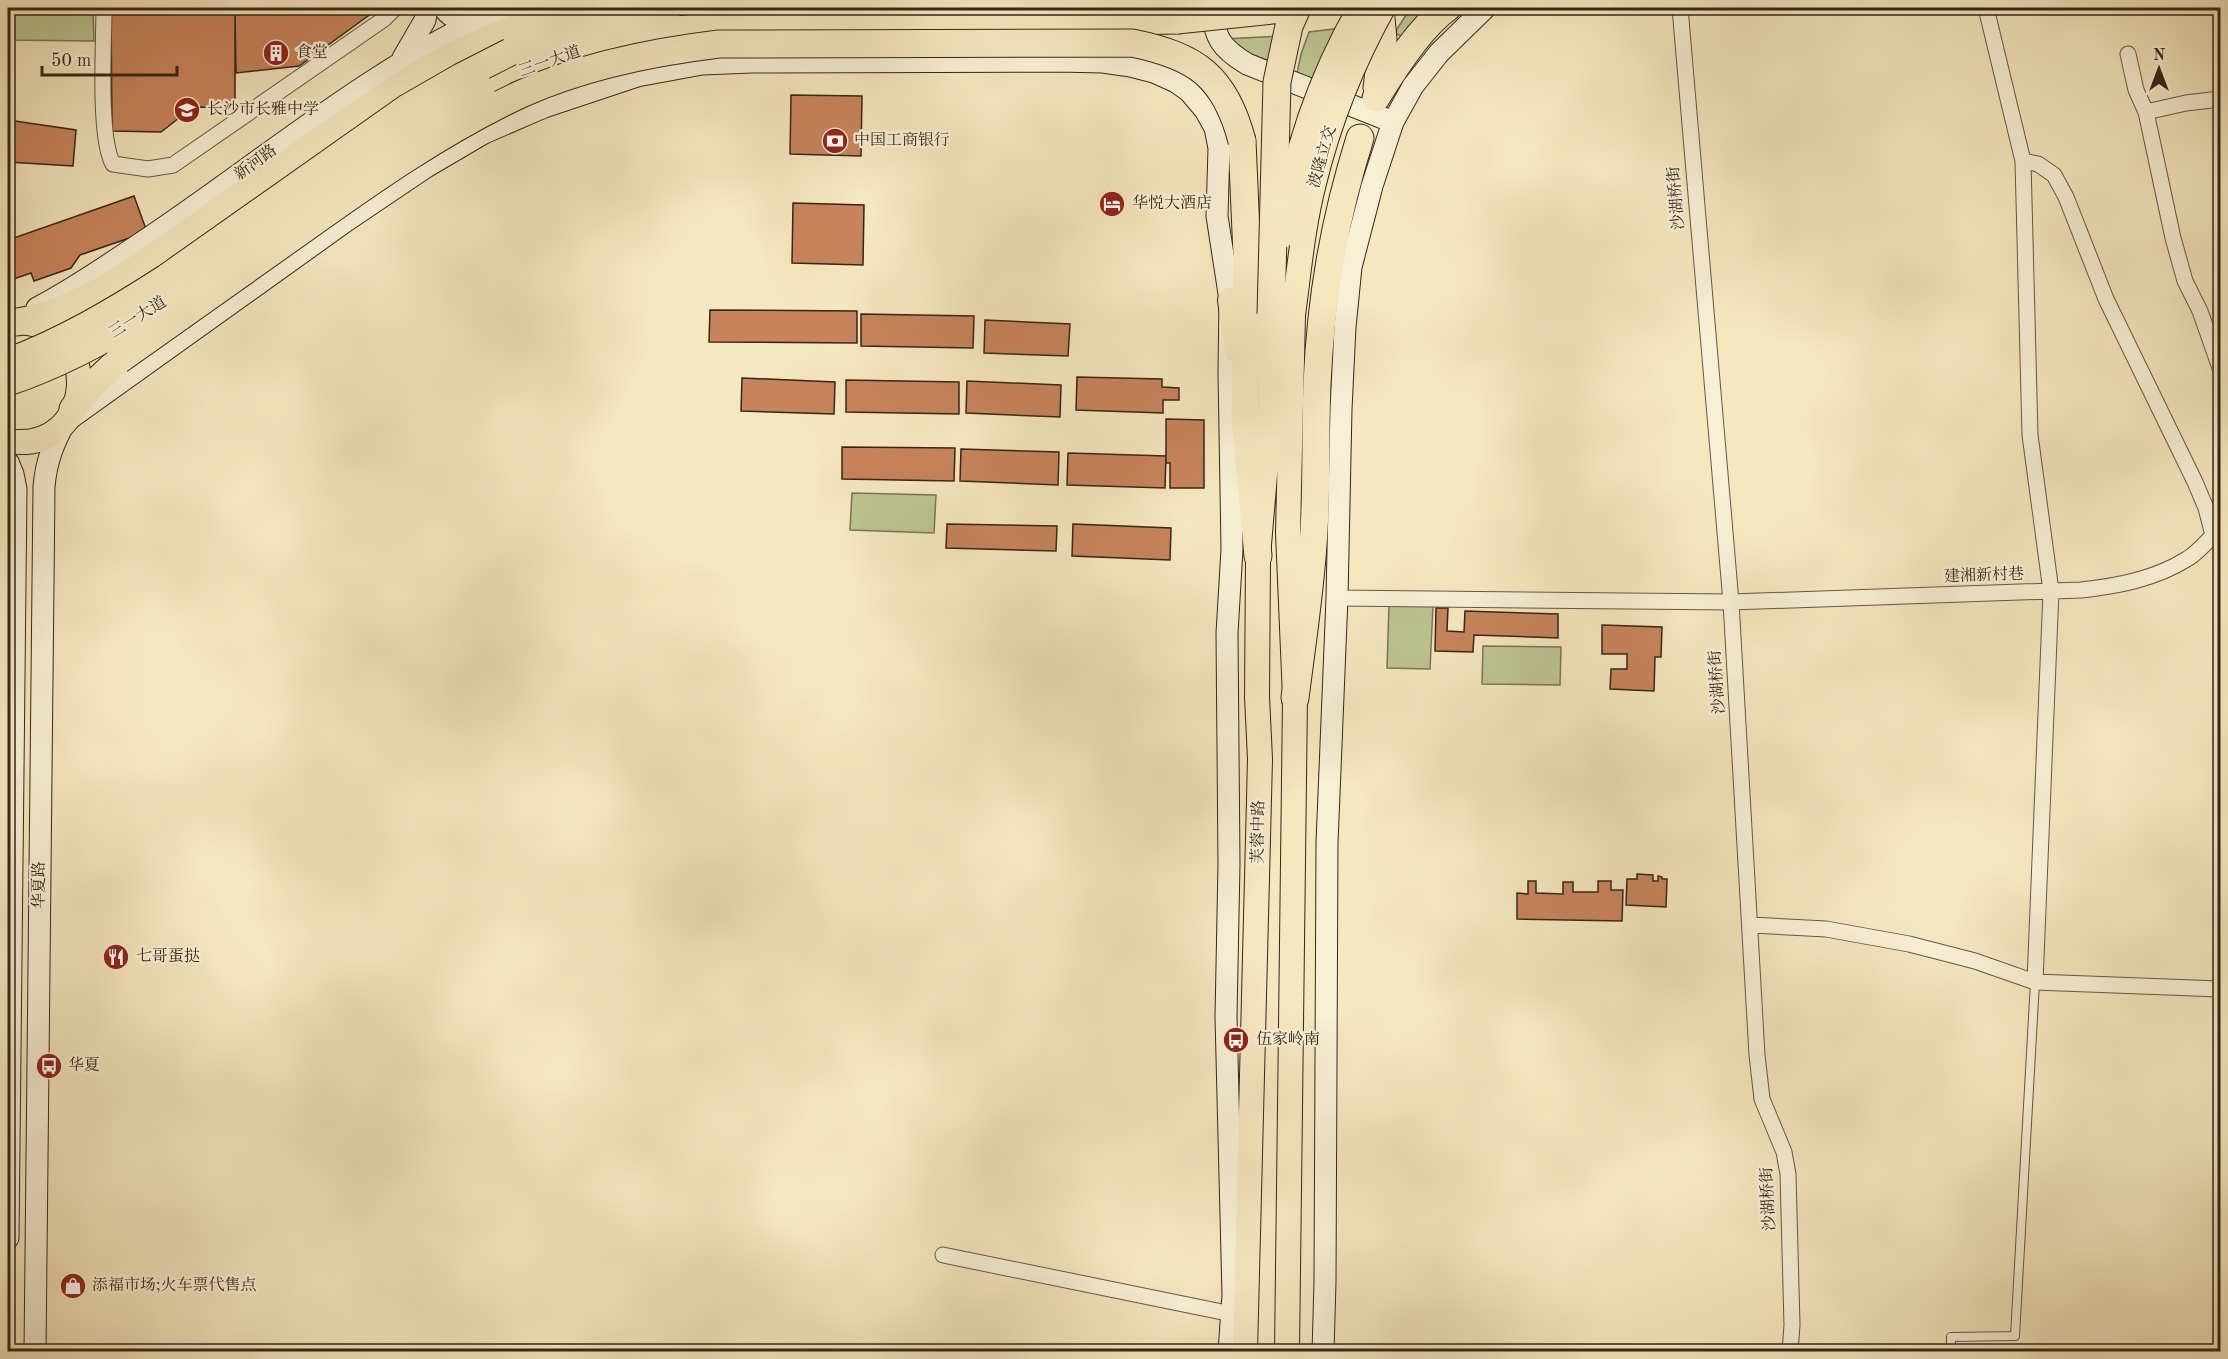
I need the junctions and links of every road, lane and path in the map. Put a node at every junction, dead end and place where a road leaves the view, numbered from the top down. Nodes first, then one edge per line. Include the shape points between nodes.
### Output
1 (104, 8) edge
2 (395, 8) edge
3 (427, 8) edge
4 (444, 8) edge
5 (505, 8) edge
6 (574, 8) edge
7 (668, 8) edge
8 (1210, 8) edge
9 (1292, 8) edge
10 (1297, 8) edge
11 (1360, 8) edge
12 (1382, 8) edge
13 (1447, 8) edge
14 (1485, 8) edge
15 (1680, 8) edge
16 (1986, 8) edge
17 (644, 19) edge
18 (479, 32) junction
19 (719, 44) junction
20 (557, 47) junction
21 (1224, 49) junction
22 (2128, 54) dead end
23 (401, 61) junction
24 (1189, 91) junction
25 (2220, 99) edge
26 (504, 102) junction
27 (2146, 112) junction
28 (1393, 122) junction
29 (1360, 138) dead end
30 (2023, 161) junction
31 (1230, 300) junction
32 (1282, 315) junction
33 (11, 322) edge
34 (8, 362) edge
35 (2220, 366) edge
36 (8, 382) edge
37 (69, 416) junction
38 (1245, 418) junction
39 (8, 441) edge
40 (8, 462) edge
41 (2217, 531) edge
42 (1258, 556) junction
43 (2051, 591) junction
44 (1337, 598) junction
45 (1731, 602) junction
46 (1295, 698) junction
47 (1751, 925) junction
48 (2035, 982) junction
49 (2220, 989) edge
50 (8, 1238) edge
51 (943, 1255) dead end
52 (1232, 1314) junction
53 (35, 1352) edge
54 (1229, 1352) edge
55 (1245, 1352) edge
56 (1287, 1352) edge
57 (1323, 1352) edge
58 (1791, 1352) edge
59 (1952, 1352) edge

1 - 2 street via 108,155 113,164 148,169 173,165
3 - 23 street via 425,20
4 - 18 street via 452,18
5 - 18 street, 新河路
6 - 18 highway via 528,24
7 - 17 highway, 三一大道
8 - 21 street via 1217,39
9 - 17 highway, 三一大道, bridge via 1177,20 720,24
10 - 32 highway, bridge via 1289,26 1277,82
11 - 32 main road, 波隆立交, bridge via 1326,74 1294,168 1283,228
12 - 13 highway via 1383,39 1376,99 1416,40
12 - 32 main road, 波隆立交, bridge via 1332,123 1314,183 1299,268
14 - 28 street via 1439,53 1413,86
15 - 45 street, 沙湖桥街
16 - 30 street
17 - 19 highway, bridge
17 - 20 highway, 三一大道 via 582,27
18 - 20 highway
18 - 23 street, 新河路
18 - 33 highway via 456,55 389,93 148,261 54,314
19 - 26 highway, bridge via 673,49 614,63
19 - 38 highway, bridge via 1132,43 1187,60 1211,78 1226,99 1242,141 1247,255
20 - 26 highway, bridge
20 - 34 highway, 三一大道, bridge via 510,52 461,77 407,108 133,300 63,339
20 - 36 highway, 三一大道, bridge via 438,113 379,151 119,332
21 - 24 street
21 - 28 street via 1247,64
22 - 27 street via 2136,90
23 - 33 street, 新河路 via 186,214 59,296
24 - 31 street via 1215,128 1219,148 1217,216
24 - 37 street via 1154,72 1103,62 753,62 702,64 637,76 544,107 484,133 426,167
25 - 27 street
26 - 37 highway, bridge via 457,126 375,178 119,360 87,390
27 - 35 street via 2172,238
28 - 44 street via 1351,267 1341,409
29 - 46 highway via 1341,203 1322,308 1314,531
30 - 41 street via 2038,164 2054,175 2066,197 2106,299
30 - 43 street via 2030,435
31 - 38 main road
31 - 52 street via 1232,549 1227,633 1226,1017
32 - 42 main road, 芙蓉中路
32 - 46 main road
33 - 37 main road via 33,323 47,329 70,350 80,379 79,395
37 - 39 main road via 52,434 36,441
37 - 53 street, 华夏路 via 46,464 44,487
38 - 42 highway
40 - 50 street, 华夏路 via 16,489
41 - 43 street, 建湘新村巷 via 2188,559 2152,576 2114,587
42 - 55 main road, 芙蓉中路 via 1260,759
43 - 45 street, 建湘新村巷
43 - 48 street
44 - 45 street, 建湘新村巷
44 - 57 street via 1327,843
45 - 47 street, 沙湖桥街
46 - 56 main road
47 - 48 street via 1826,928 1909,944
47 - 58 street, 沙湖桥街 via 1762,1099 1784,1152 1788,1174
48 - 49 street
48 - 59 lane via 2015,1336 1951,1336
51 - 52 street
52 - 54 street

